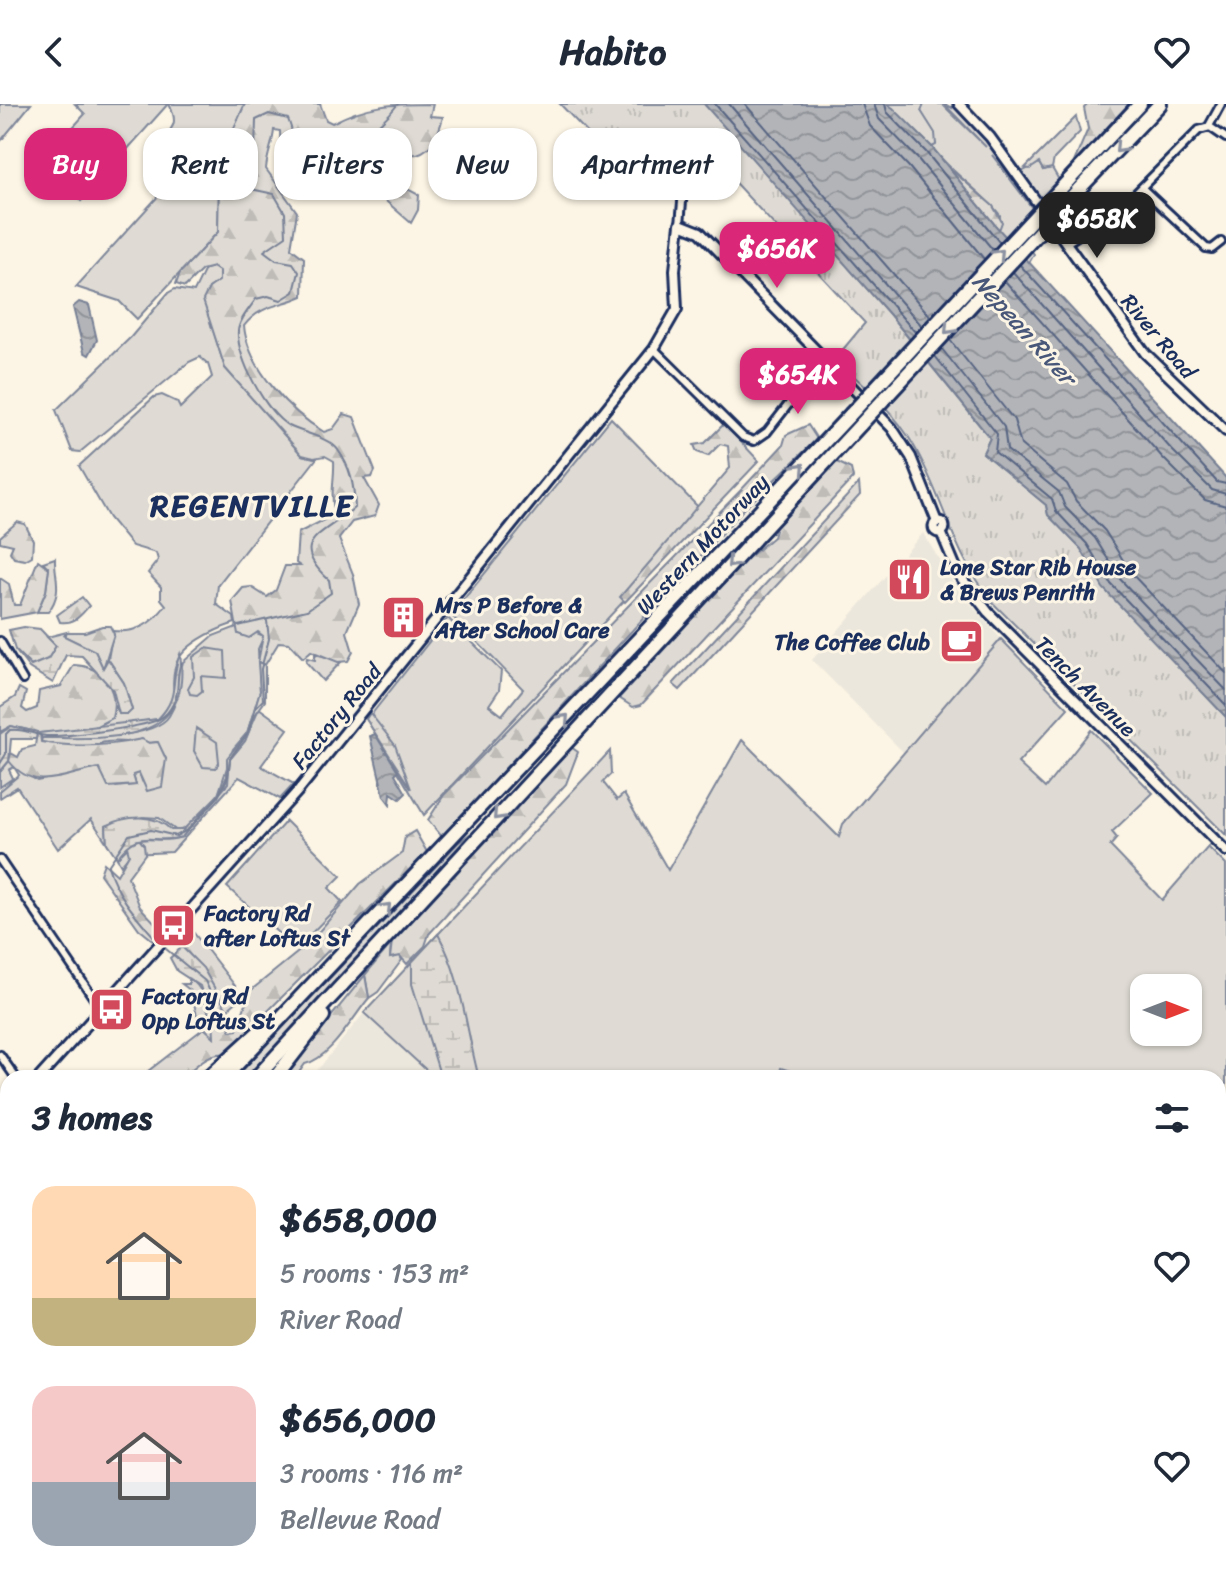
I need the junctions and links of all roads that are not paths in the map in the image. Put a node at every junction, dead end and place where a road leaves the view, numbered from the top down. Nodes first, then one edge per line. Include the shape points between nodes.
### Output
1 (959, 104) edge
2 (1140, 104) edge
3 (1160, 104) edge
4 (1221, 104) edge
5 (1209, 126) junction
6 (1226, 138) edge
7 (1143, 189) junction
8 (682, 200) edge
9 (680, 224) junction
10 (1068, 242) junction
11 (1221, 242) dead end
12 (654, 349) junction
13 (823, 360) junction
14 (1226, 431) edge
15 (0, 641) edge
16 (23, 680) dead end
17 (1226, 851) edge
18 (0, 860) edge
19 (358, 967) junction
20 (294, 1005) junction
21 (101, 1009) junction
22 (46, 1070) edge
23 (217, 1070) edge
24 (232, 1070) edge
25 (263, 1070) edge
26 (281, 1070) edge

1 - 10 street, River Road via 983,127
20 -> 2 highway, Western Motorway, bridge
3 -> 19 highway, Western Motorway, bridge
4 - 5 street
5 - 6 street
5 - 7 street via 1199,130
7 - 10 street
7 - 11 street via 1206,248
8 - 9 street, Factory Road
9 - 12 street, Factory Road via 676,314
9 - 13 street via 700,232
10 - 14 street, River Road via 1145,353
12 - 13 street via 743,437 754,441 767,432
12 - 21 street, Factory Road via 305,783
13 - 17 street, Tench Avenue via 858,391 906,448 937,522 944,525 941,532 959,575 988,612
15 - 16 street
18 - 21 street
19 - 25 highway, Western Motorway
19 - 26 highway
20 - 23 highway
20 - 24 highway, Western Motorway
21 - 22 street, Factory Road

